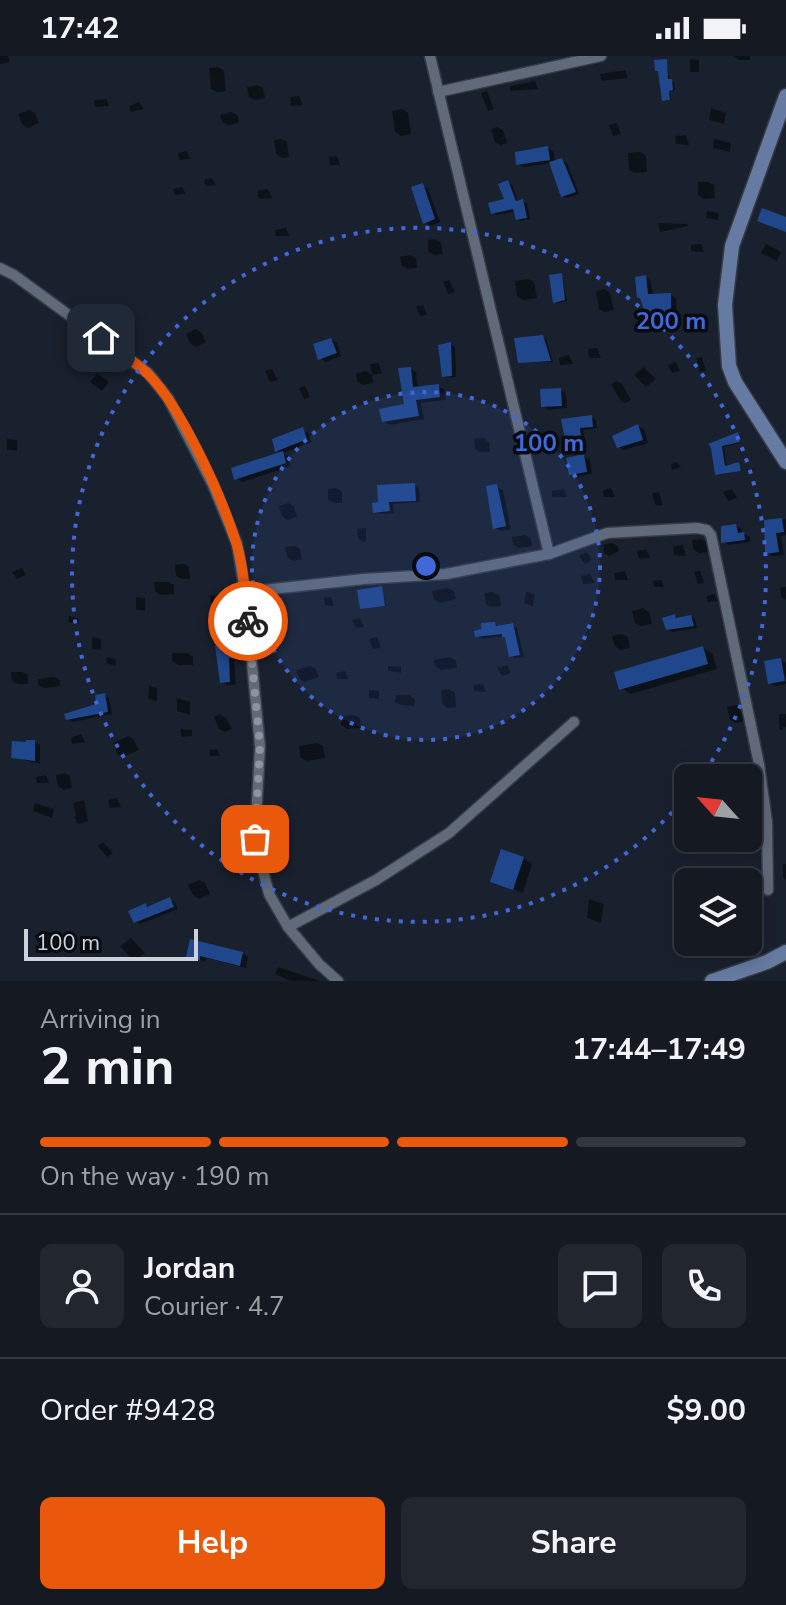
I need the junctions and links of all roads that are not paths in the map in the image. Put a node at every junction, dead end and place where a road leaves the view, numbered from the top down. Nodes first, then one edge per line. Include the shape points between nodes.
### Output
1 (430, 56) edge
2 (601, 56) edge
3 (438, 92) junction
4 (786, 96) edge
5 (0, 268) edge
6 (786, 462) edge
7 (549, 554) junction
8 (245, 592) junction
9 (574, 722) dead end
10 (768, 890) dead end
11 (288, 927) junction
12 (786, 952) edge
13 (338, 981) edge
14 (712, 981) edge

1 - 3 street
2 - 3 street
3 - 7 street
4 - 6 main road via 732,246 725,305 735,382
5 - 8 street via 148,373 168,398 237,544
7 - 8 street via 446,574
7 - 10 street via 607,533 703,528 711,535 759,764
8 - 11 street via 260,746 255,839 269,894
9 - 11 street via 449,833
11 - 13 street
12 - 14 main road

